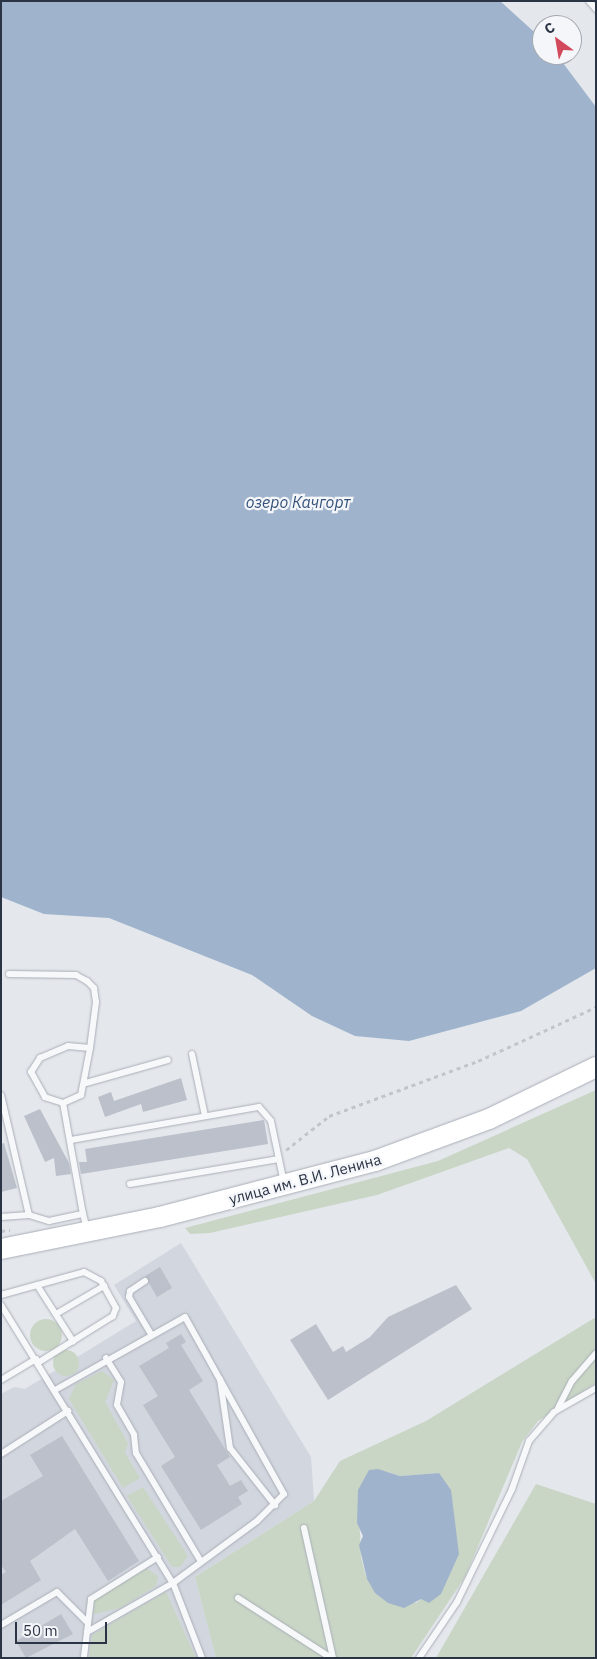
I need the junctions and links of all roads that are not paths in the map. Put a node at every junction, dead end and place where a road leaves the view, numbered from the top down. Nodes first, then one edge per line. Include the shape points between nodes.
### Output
1 (589, 1) edge
2 (596, 9) edge
3 (9, 974) dead end
4 (90, 1048) junction
5 (192, 1054) dead end
6 (168, 1060) dead end
7 (596, 1067) edge
8 (86, 1083) junction
9 (1, 1095) edge
10 (63, 1103) junction
11 (205, 1116) junction
12 (71, 1140) junction
13 (279, 1159) junction
14 (130, 1184) dead end
15 (285, 1186) junction
16 (29, 1215) junction
17 (1, 1217) edge
18 (86, 1223) junction
19 (1, 1249) edge
20 (145, 1281) dead end
21 (37, 1285) junction
22 (104, 1286) junction
23 (1, 1295) edge
24 (1, 1305) edge
25 (56, 1314) junction
26 (151, 1334) junction
27 (73, 1341) junction
28 (596, 1353) edge
29 (106, 1358) junction
30 (38, 1361) junction
31 (220, 1375) junction
32 (1, 1380) edge
33 (596, 1388) edge
34 (55, 1390) junction
35 (558, 1410) junction
36 (68, 1411) junction
37 (1, 1454) edge
38 (275, 1505) junction
39 (304, 1528) dead end
40 (158, 1557) junction
41 (200, 1560) junction
42 (172, 1583) junction
43 (238, 1598) dead end
44 (87, 1622) junction
45 (1, 1625) edge
46 (87, 1632) junction
47 (84, 1658) edge
48 (202, 1658) edge
49 (332, 1658) edge
50 (419, 1658) edge

1 - 2 lane
3 - 4 lane via 76,975 87,981 94,988 96,1002
4 - 8 lane
4 - 10 lane via 54,1049 34,1065 32,1080 38,1090
5 - 11 lane
6 - 8 lane
7 - 15 main road, улица им. В.И. Ленина via 432,1142
8 - 10 lane via 81,1095
9 - 16 lane
10 - 12 lane
11 - 12 lane
11 - 13 lane via 265,1110
12 - 18 lane
13 - 14 lane
13 - 15 lane
15 - 18 main road, улица им. В.И. Ленина
16 - 17 lane
16 - 18 lane via 49,1221
18 - 19 main road, улица им. В.И. Ленина
20 - 26 lane via 130,1291 128,1297
21 - 22 lane via 84,1272 93,1274
21 - 23 lane
21 - 25 lane
22 - 25 lane
22 - 27 lane via 116,1308 113,1316
24 - 30 lane
25 - 27 lane
26 - 29 lane
26 - 31 lane via 185,1317
27 - 30 lane
28 - 35 lane via 572,1381
29 - 34 lane
29 - 41 lane via 121,1382 117,1404 134,1435 136,1453
30 - 32 lane
30 - 34 lane
31 - 38 lane via 230,1448
31 - 38 lane via 284,1494
33 - 35 lane
34 - 36 lane
35 - 50 lane via 529,1441 512,1489 462,1593
36 - 37 lane
36 - 40 lane
38 - 41 lane
39 - 49 lane
40 - 42 lane
40 - 44 lane via 91,1598
41 - 42 lane
42 - 46 lane
42 - 48 lane
43 - 49 lane
44 - 45 lane via 57,1592
44 - 46 lane
46 - 47 lane

